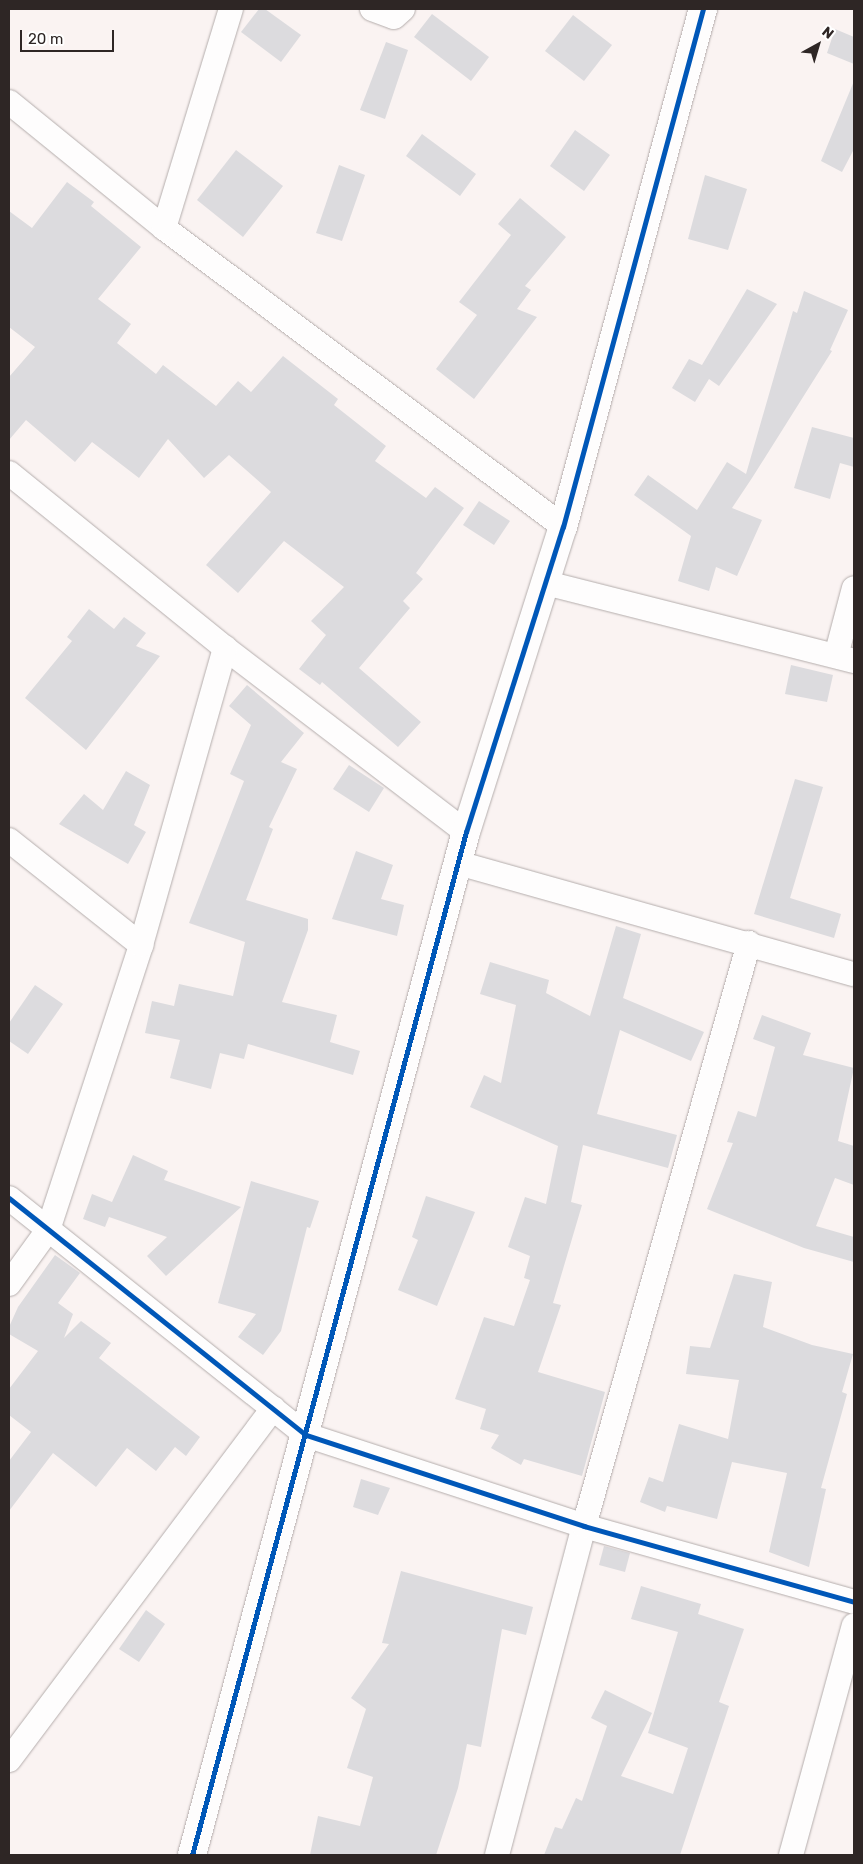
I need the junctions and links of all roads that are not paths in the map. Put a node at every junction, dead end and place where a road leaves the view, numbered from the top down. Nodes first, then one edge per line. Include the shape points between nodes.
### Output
1 (231, 9) edge
2 (372, 9) edge
3 (403, 9) edge
4 (703, 9) edge
5 (9, 102) edge
6 (164, 228) junction
7 (9, 473) edge
8 (563, 528) junction
9 (546, 583) junction
10 (854, 588) edge
11 (225, 648) junction
12 (845, 658) edge
13 (466, 832) junction
14 (9, 840) edge
15 (458, 863) junction
16 (749, 944) junction
17 (141, 945) junction
18 (854, 974) edge
19 (9, 1198) edge
20 (48, 1230) junction
21 (9, 1284) edge
22 (273, 1408) junction
23 (306, 1435) junction
24 (584, 1526) junction
25 (854, 1602) edge
26 (854, 1625) edge
27 (9, 1760) edge
28 (192, 1855) edge
29 (497, 1855) edge
30 (791, 1855) edge

1 - 6 street
2 - 3 street via 394,17
4 - 8 street
5 - 6 street
6 - 8 street
7 - 11 street
8 - 9 street
9 - 12 street
9 - 13 street
10 - 12 street
11 - 13 street
11 - 17 street
13 - 15 street
14 - 17 street
15 - 16 street
15 - 23 street
16 - 18 street
16 - 24 street
17 - 20 street
19 - 20 street
20 - 21 street
20 - 22 street
22 - 23 street
22 - 27 street
23 - 24 street
23 - 28 street
24 - 25 street
24 - 29 street
26 - 30 street

